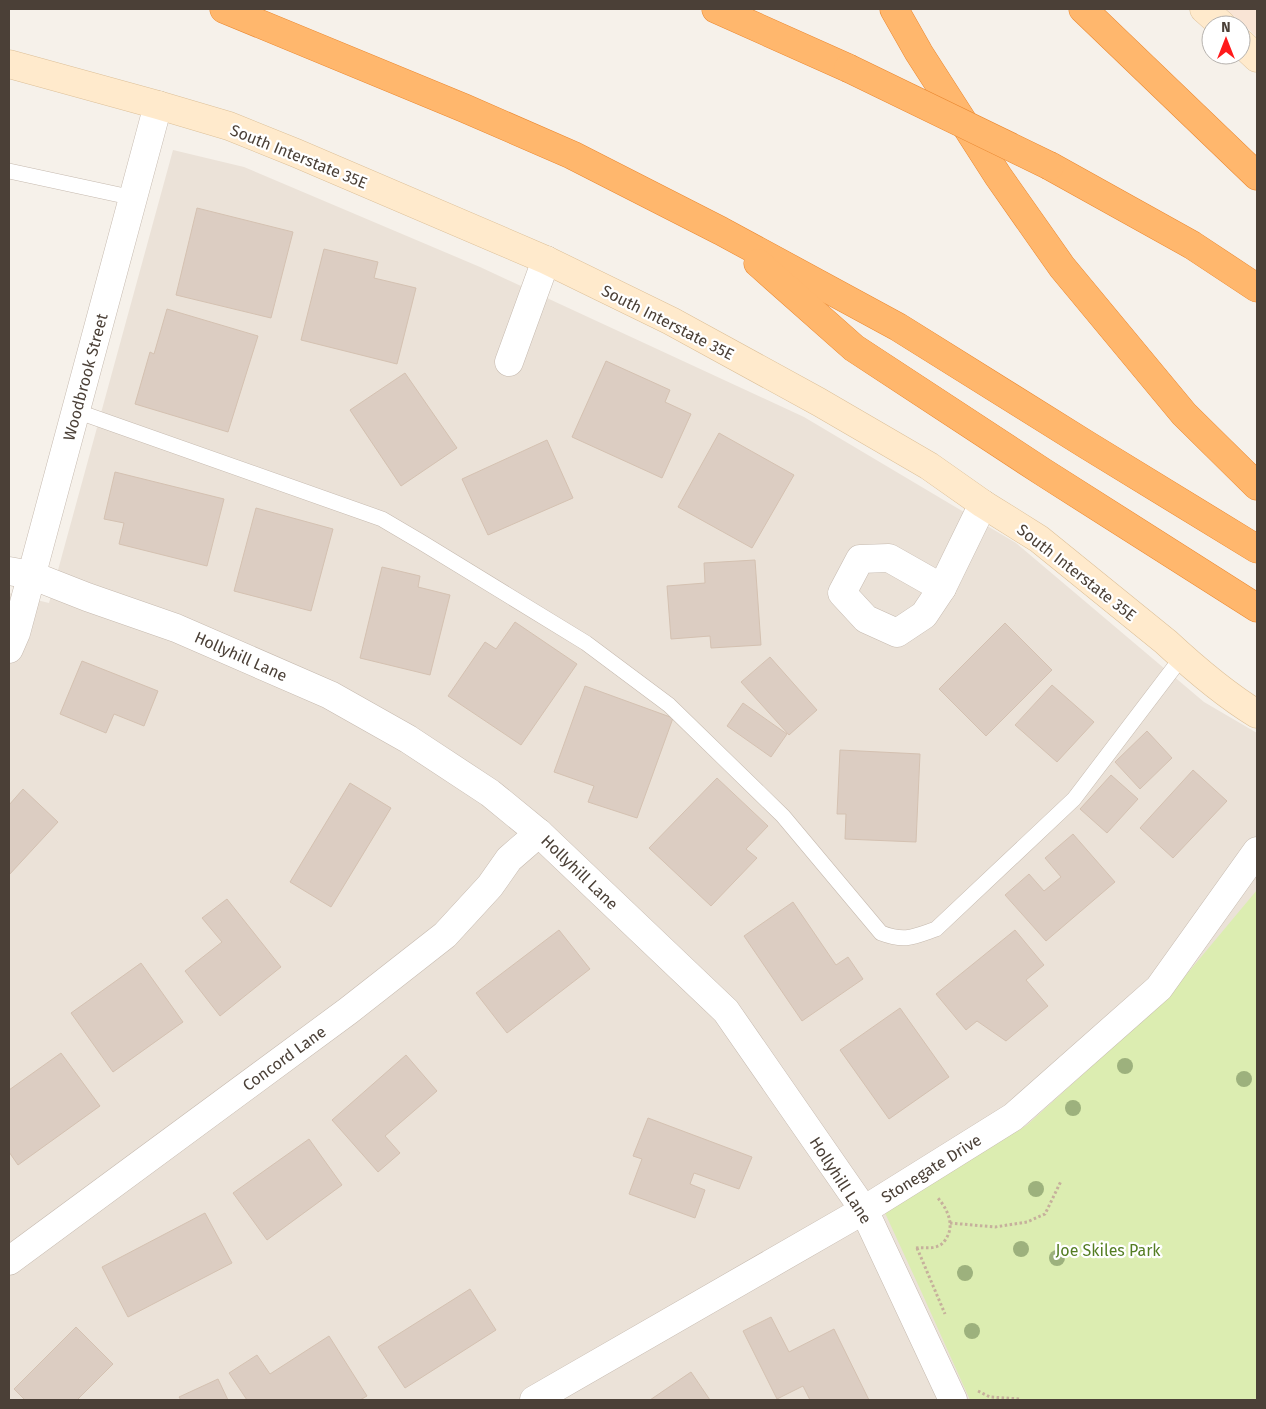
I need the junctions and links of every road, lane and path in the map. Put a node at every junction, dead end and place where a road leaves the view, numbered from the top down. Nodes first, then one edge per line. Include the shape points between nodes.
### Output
1 (224, 9) edge
2 (716, 9) edge
3 (894, 9) edge
4 (1083, 9) edge
5 (9, 64) edge
6 (158, 104) junction
7 (9, 171) edge
8 (1257, 176) edge
9 (134, 198) junction
10 (721, 231) junction
11 (546, 260) junction
12 (1257, 288) edge
13 (509, 362) dead end
14 (76, 411) junction
15 (1257, 486) edge
16 (983, 504) junction
17 (1257, 549) edge
18 (20, 573) edge
19 (942, 588) dead end
20 (1257, 608) edge
21 (9, 649) edge
22 (1182, 657) junction
23 (1257, 714) edge
24 (539, 833) junction
25 (1257, 851) edge
26 (919, 1176) junction
27 (1061, 1181) dead end
28 (864, 1210) junction
29 (950, 1223) junction
30 (917, 1248) junction
31 (9, 1261) edge
32 (888, 1261) junction
33 (948, 1319) dead end
34 (978, 1391) dead end
35 (1020, 1399) edge
36 (534, 1400) edge
37 (953, 1400) edge

1 - 10 highway via 572,155
2 - 12 highway, bridge via 848,68 1050,166 1192,245
3 - 15 highway via 998,176 1062,267 1184,414
4 - 8 highway
5 - 6 main road, South Interstate 35E
6 - 9 street, Woodbrook Street
6 - 11 main road, South Interstate 35E via 229,126
7 - 9 lane
9 - 14 street, Woodbrook Street
10 - 17 highway via 898,327
10 - 20 highway via 854,348
11 - 13 street
11 - 16 main road, South Interstate 35E via 671,321 819,402 929,466
14 - 18 street, Woodbrook Street
14 - 22 lane via 382,520 586,642 669,705 783,816 881,934 894,938 910,938 936,929 1074,799
16 - 19 street
16 - 22 main road, South Interstate 35E via 1039,538
18 - 21 street, Woodbrook Street via 16,633
18 - 24 street, Hollyhill Lane via 176,628 330,695 408,739 490,793
22 - 23 main road, South Interstate 35E
24 - 28 street, Hollyhill Lane via 726,1011
24 - 31 street, Concord Lane via 509,859 490,886 445,935 348,1011
25 - 26 street, Stonegate Drive via 1159,988 1013,1117
26 - 28 street, Stonegate Drive
26 - 29 path via 944,1205
27 - 29 path via 1045,1214 1027,1222 995,1227
28 - 32 street, Hollyhill Lane
28 - 36 street, Stonegate Drive
29 - 30 path via 944,1243
30 - 32 path
30 - 33 path
32 - 37 street, Hollyhill Lane
34 - 35 path via 990,1397

